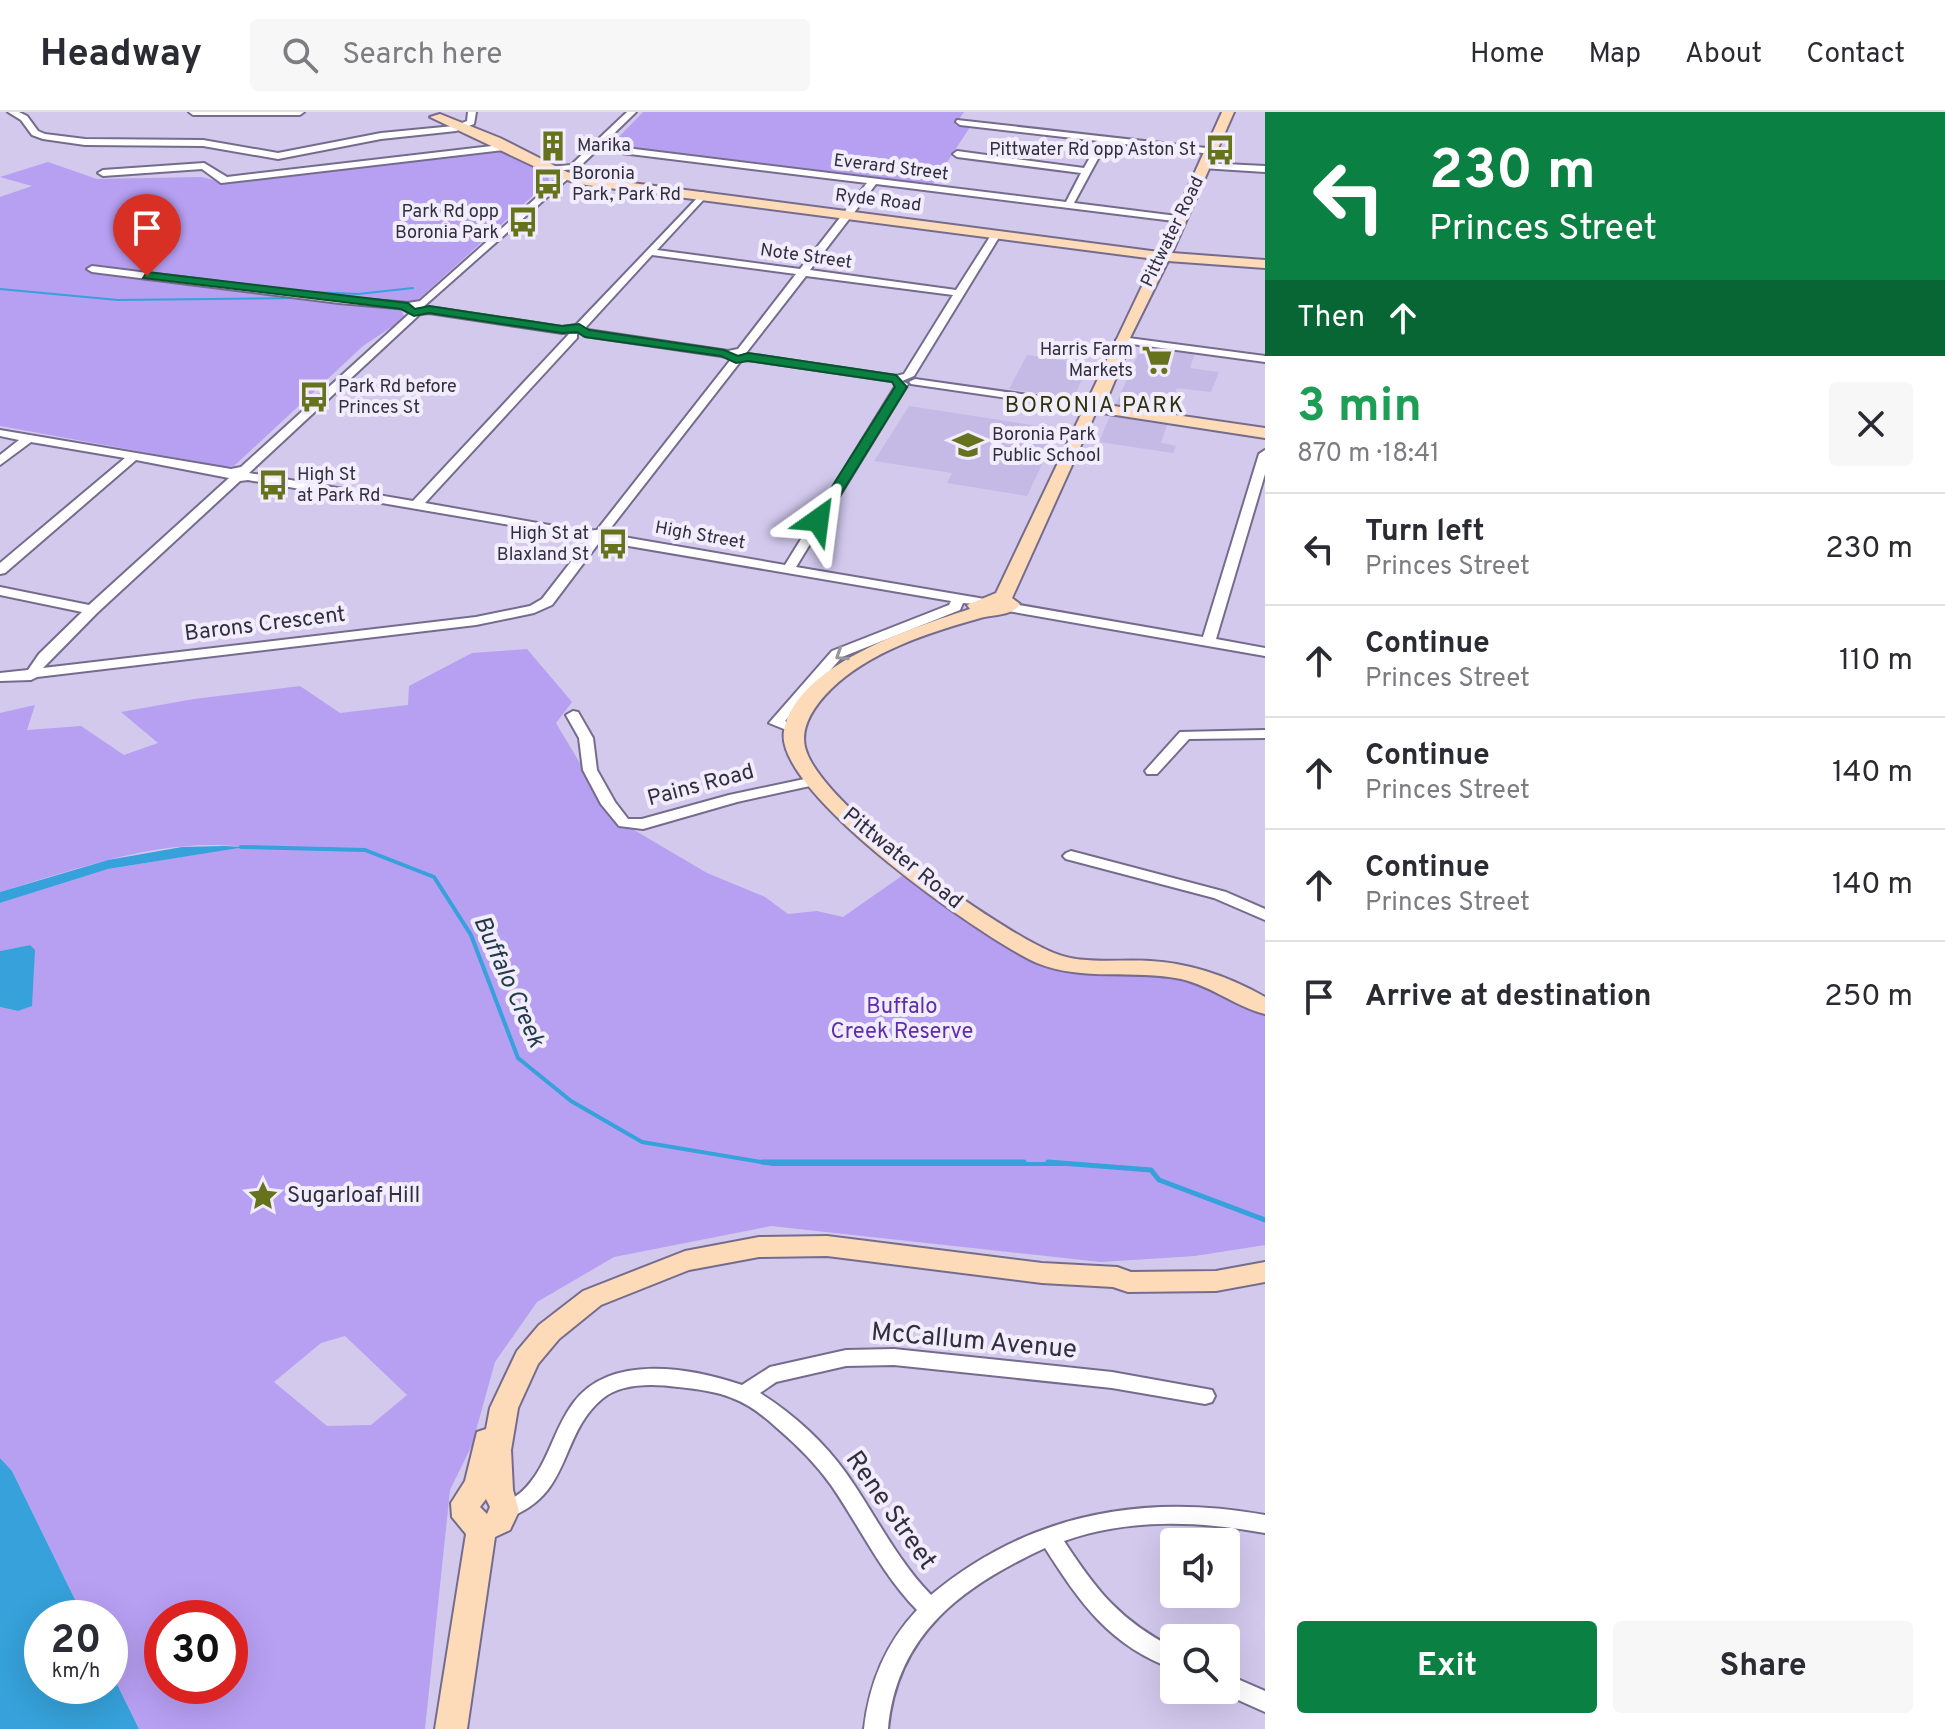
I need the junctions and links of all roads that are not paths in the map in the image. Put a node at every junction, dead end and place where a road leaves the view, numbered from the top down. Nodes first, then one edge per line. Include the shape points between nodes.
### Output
1 (12, 112) edge
2 (193, 112) edge
3 (300, 112) edge
4 (422, 112) edge
5 (472, 112) edge
6 (632, 112) edge
7 (1228, 112) edge
8 (960, 122) dead end
9 (461, 126) junction
10 (1104, 139) junction
11 (509, 147) junction
12 (597, 147) junction
13 (1212, 151) junction
14 (957, 154) dead end
15 (1205, 166) junction
16 (1265, 169) edge
17 (1088, 171) junction
18 (570, 172) junction
19 (103, 173) dead end
20 (873, 182) junction
21 (703, 195) junction
22 (1068, 206) junction
23 (847, 215) junction
24 (1182, 219) junction
25 (996, 234) junction
26 (649, 252) junction
27 (1162, 256) junction
28 (1265, 264) edge
29 (92, 269) dead end
30 (803, 274) junction
31 (959, 293) junction
32 (419, 308) junction
33 (576, 332) junction
34 (1119, 345) junction
35 (738, 356) junction
36 (1265, 359) edge
37 (905, 380) junction
38 (1093, 404) junction
39 (0, 433) edge
40 (1265, 433) edge
41 (29, 438) junction
42 (1265, 454) edge
43 (133, 457) junction
44 (0, 461) edge
45 (240, 475) junction
46 (416, 505) junction
47 (598, 537) junction
48 (0, 570) edge
49 (788, 570) junction
50 (0, 591) edge
51 (958, 599) junction
52 (1006, 603) junction
53 (980, 607) junction
54 (92, 610) junction
55 (1208, 642) junction
56 (1265, 652) edge
57 (31, 676) junction
58 (0, 677) edge
59 (573, 715) dead end
60 (794, 729) junction
61 (1265, 734) edge
62 (1152, 771) dead end
63 (814, 781) junction
64 (1071, 856) dead end
65 (1265, 915) edge
66 (1265, 1007) edge
67 (1265, 1263) edge
68 (1265, 1272) edge
69 (1117, 1277) junction
70 (744, 1394) junction
71 (1205, 1396) dead end
72 (491, 1504) junction
73 (1265, 1524) edge
74 (1050, 1537) junction
75 (932, 1611) junction
76 (1160, 1652) edge
77 (1240, 1690) edge
78 (1265, 1702) edge
79 (451, 1729) edge
80 (876, 1729) edge

1 - 9 street via 43,136 85,142 203,143 278,156
2 - 3 street
4 - 9 main road, Ryde Road
5 - 9 street via 471,122
6 - 12 street
7 - 13 main road, Pittwater Road
8 - 10 street
9 - 11 main road, Ryde Road
10 - 13 street
10 - 17 street
11 - 18 main road, Ryde Road via 551,169
11 - 19 street via 222,179 204,166
12 - 18 street
12 - 20 street, Everard Street
13 - 15 main road, Pittwater Road
14 - 17 street
15 - 16 street
15 - 24 main road, Pittwater Road
17 - 22 street
18 - 21 main road, Ryde Road
18 - 32 street
20 - 22 street, Everard Street
20 - 23 street
21 - 23 main road, Ryde Road
21 - 26 street
22 - 24 street, Everard Street
23 - 25 main road, Ryde Road
23 - 30 street
24 - 27 main road, Pittwater Road
25 - 27 main road, Ryde Road
25 - 31 street
26 - 30 street, Note Street
26 - 33 street
27 - 28 main road, Ryde Road
27 - 34 main road, Pittwater Road
29 - 32 street
30 - 31 street, Note Street
30 - 35 street
31 - 37 street
32 - 33 street
32 - 45 street
33 - 35 street
33 - 46 street
34 - 36 street
34 - 38 main road, Pittwater Road
35 - 37 street
35 - 47 street
37 - 38 street
37 - 49 street
38 - 40 main road
38 - 52 main road, Pittwater Road
39 - 41 street, High Street
41 - 43 street, High Street
41 - 44 street
42 - 55 street
43 - 45 street, High Street
43 - 48 street
45 - 46 street, High Street
45 - 54 street
46 - 47 street, High Street
47 - 49 street, High Street
47 - 57 street, Barons Crescent via 547,602 534,609 476,621
49 - 51 street, High Street
50 - 54 street
51 - 53 street, High Street
51 -> 60 street via 955,607 837,654 776,723
52 - 53 main road
52 - 55 street
53 - 60 main road via 853,664 806,707
54 - 57 street
55 - 56 street
57 - 58 street, Barons Crescent
59 - 63 street, Pains Road via 586,738 590,770 624,823 643,824
60 - 63 main road, Pittwater Road via 798,758
61 - 62 street via 1185,735
63 - 66 main road, Pittwater Road via 840,810 978,922 1027,951 1062,963 1180,972
64 - 65 street via 1220,895
67 - 69 main road via 1212,1274
68 - 69 main road via 1187,1283 1128,1282
69 - 72 main road via 827,1246 759,1247 685,1261 592,1298 549,1332 527,1358 504,1408
70 - 71 street, McCallum Avenue via 770,1375 846,1358 894,1357 1112,1380
70 - 72 street, Rene Street via 705,1382 649,1376 598,1390 574,1411 538,1493
70 - 75 street, Rene Street via 793,1431 836,1476 869,1534 906,1586
72 - 79 main road
73 - 74 street via 1150,1515 1082,1525
74 - 75 street via 989,1567
74 - 76 street via 1099,1611 1117,1629
75 - 80 street via 893,1660 879,1699
77 - 78 street

